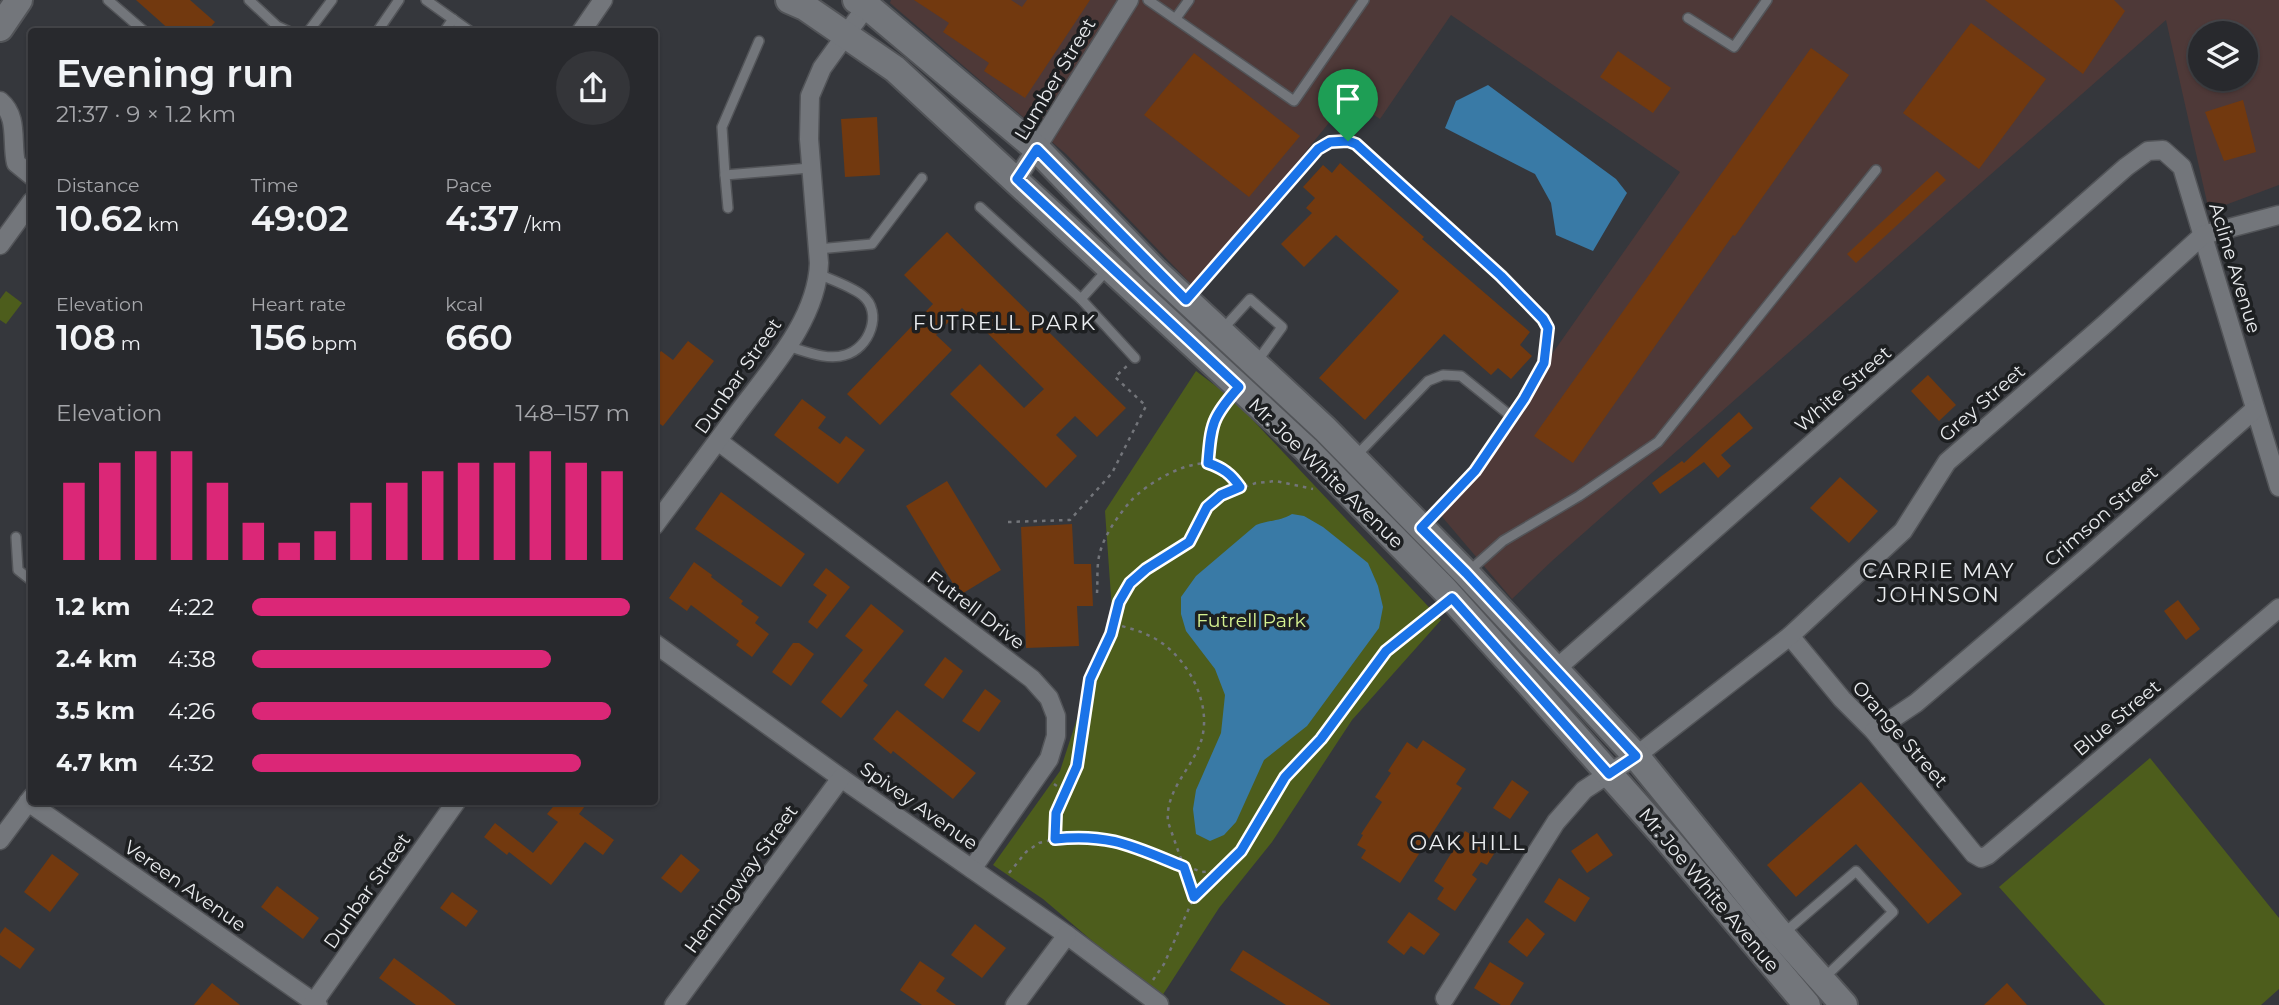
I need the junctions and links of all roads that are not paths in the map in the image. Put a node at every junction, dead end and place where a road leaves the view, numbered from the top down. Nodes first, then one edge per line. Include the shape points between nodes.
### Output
1 (19, 0) edge
2 (108, 0) edge
3 (249, 0) edge
4 (332, 0) edge
5 (399, 0) edge
6 (426, 0) edge
7 (602, 0) edge
8 (789, 0) edge
9 (1129, 0) edge
10 (1148, 0) edge
11 (1189, 0) edge
12 (1364, 0) edge
13 (1767, 0) edge
14 (864, 2) edge
15 (1176, 18) junction
16 (1688, 18) dead end
17 (453, 19) junction
18 (0, 28) edge
19 (140, 28) edge
20 (281, 28) edge
21 (311, 28) edge
22 (380, 28) edge
23 (447, 28) edge
24 (465, 28) edge
25 (584, 28) edge
26 (844, 34) junction
27 (759, 41) dead end
28 (0, 101) edge
29 (1037, 149) junction
30 (2163, 150) joint
31 (810, 168) junction
32 (1876, 170) dead end
33 (28, 173) edge
34 (725, 175) junction
35 (922, 178) dead end
36 (1017, 179) junction
37 (28, 206) edge
38 (980, 207) dead end
39 (728, 208) dead end
40 (2279, 215) edge
41 (2203, 235) junction
42 (0, 245) edge
43 (818, 249) junction
44 (1110, 267) junction
45 (818, 274) junction
46 (1081, 299) junction
47 (1186, 300) junction
48 (1221, 332) junction
49 (787, 346) junction
50 (1135, 358) road end
51 (1255, 364) junction
52 (2255, 409) junction
53 (1512, 417) junction
54 (718, 441) junction
55 (1353, 459) junction
56 (2279, 487) edge
57 (658, 521) edge
58 (1421, 528) junction
59 (16, 537) dead end
60 (1466, 573) junction
61 (28, 577) edge
62 (2279, 608) edge
63 (1790, 636) junction
64 (658, 646) edge
65 (1556, 669) junction
66 (1874, 731) junction
67 (1636, 756) junction
68 (1609, 774) junction
69 (841, 778) junction
70 (28, 802) edge
71 (38, 805) edge
72 (454, 805) edge
73 (0, 840) edge
74 (1981, 858) joint
75 (972, 869) junction
76 (1067, 935) junction
77 (1781, 935) junction
78 (1822, 980) junction
79 (1445, 998) dead end
80 (1152, 999) edge
81 (315, 1004) edge
82 (674, 1005) edge
83 (1015, 1005) edge
84 (1807, 1005) edge
85 (1844, 1005) edge

1 - 18 main road
2 - 19 lane
3 - 20 lane
4 - 21 lane
5 - 22 lane
6 - 17 lane
7 - 25 street
8 - 26 main road, Mr. Joe White Avenue
9 - 29 street, Lumber Street
10 - 15 lane
11 - 15 lane
12 - 15 lane via 1294,101
13 - 16 lane via 1734,47
14 - 26 street, Dunbar Street
14 - 29 main road, Mr. Joe White Avenue
17 - 23 lane
17 - 24 lane
26 - 31 street, Dunbar Street via 821,68 810,96
26 - 36 main road, Mr. Joe White Avenue via 895,69
27 - 34 lane via 722,127
28 - 33 street via 12,119 16,163
29 - 36 street, Lumber Street
29 - 47 main road, Mr. Joe White Avenue
30 - 41 street, Acline Avenue via 2182,167
30 - 65 street, White Street via 2148,151 2126,167
31 - 34 lane
31 - 43 street, Dunbar Street
32 - 60 lane via 1658,442 1503,541
34 - 39 lane
35 - 43 lane via 873,244
36 - 44 main road, Mr. Joe White Avenue
37 - 42 street
38 - 46 lane
40 - 41 street
41 - 52 street, Acline Avenue
41 - 63 street, Grey Street via 1947,462 1903,531
43 - 45 street, Dunbar Street
44 - 46 lane
44 - 68 main road, Mr. Joe White Avenue via 1334,477 1452,598
45 - 49 street, Dunbar Street
45 - 49 lane via 862,296 871,306 870,331 863,344 844,356 827,357
46 - 50 lane
47 - 48 main road, Mr. Joe White Avenue
47 - 53 lane via 1318,149 1330,142 1348,141 1543,319 1548,328 1544,363
48 - 51 main road, Mr. Joe White Avenue
48 - 51 lane via 1250,299 1282,327
49 - 54 street, Dunbar Street
51 - 55 main road, Mr. Joe White Avenue
52 - 56 street, Acline Avenue
52 - 66 street, Crimson Street via 1916,703
53 - 55 lane via 1461,376 1443,375 1428,381
53 - 58 lane via 1475,471
54 - 57 street, Dunbar Street
54 - 75 street, Futrell Drive via 1032,679 1049,698 1056,716 1049,759
55 - 58 main road, Mr. Joe White Avenue
58 - 60 main road, Mr. Joe White Avenue
59 - 61 lane via 18,570
60 - 65 main road, Mr. Joe White Avenue
62 - 74 street, Blue Street
63 - 66 street, Orange Street
63 - 67 street, Grey Street
64 - 69 street, Spivey Avenue
65 - 67 main road, Mr. Joe White Avenue
66 - 74 street, Orange Street
67 - 68 street, Grey Street
67 - 77 main road, Mr. Joe White Avenue
68 - 79 street, Grey Street via 1584,790 1556,822
68 - 84 main road, Mr. Joe White Avenue
69 - 75 street, Spivey Avenue
69 - 82 street, Hemingway Street
70 - 73 street
71 - 81 street, Vereen Avenue
72 - 81 street, Dunbar Street
75 - 76 street, Spivey Avenue
76 - 80 street, Spivey Avenue
76 - 83 street
77 - 78 main road, Mr. Joe White Avenue
77 - 78 lane via 1856,871 1893,912
78 - 85 main road, Mr. Joe White Avenue

